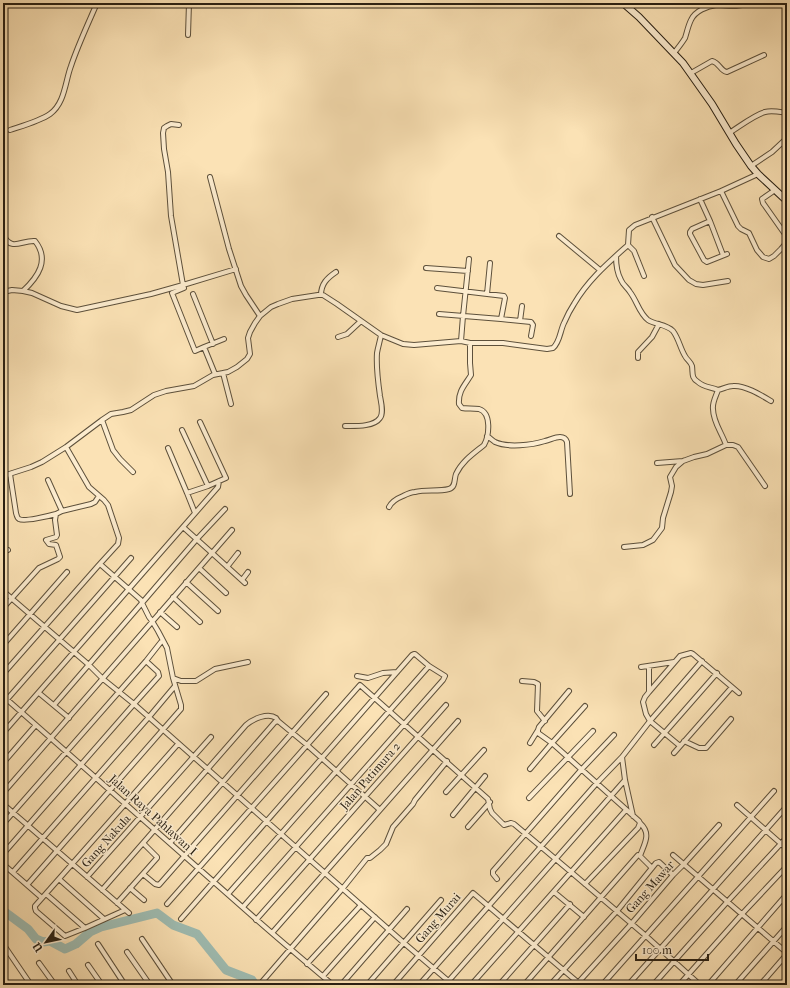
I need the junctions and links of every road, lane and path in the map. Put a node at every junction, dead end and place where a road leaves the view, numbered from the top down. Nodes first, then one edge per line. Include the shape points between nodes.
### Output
1 (96, 3) edge
2 (189, 3) edge
3 (622, 3) edge
4 (748, 3) edge
5 (188, 35) dead end
6 (674, 53) junction
7 (764, 56) dead end
8 (691, 73) junction
9 (787, 113) edge
10 (179, 125) dead end
11 (10, 130) dead end
12 (729, 133) junction
13 (787, 138) edge
14 (755, 163) junction
15 (758, 174) junction
16 (210, 177) dead end
17 (775, 190) junction
18 (721, 191) junction
19 (700, 200) junction
20 (787, 202) edge
21 (652, 218) junction
22 (710, 221) junction
23 (3, 235) edge
24 (559, 236) dead end
25 (787, 237) edge
26 (786, 244) edge
27 (628, 245) junction
28 (787, 251) edge
29 (616, 256) junction
30 (469, 260) dead end
31 (490, 263) dead end
32 (426, 268) dead end
33 (236, 270) junction
34 (600, 270) junction
35 (336, 272) dead end
36 (468, 272) junction
37 (644, 276) dead end
38 (728, 281) dead end
39 (184, 287) junction
40 (437, 288) dead end
41 (23, 290) junction
42 (3, 292) edge
43 (465, 292) junction
44 (193, 294) dead end
45 (487, 294) junction
46 (321, 295) junction
47 (522, 306) dead end
48 (439, 314) dead end
49 (260, 316) junction
50 (463, 316) junction
51 (501, 319) junction
52 (361, 321) junction
53 (520, 321) junction
54 (659, 324) junction
55 (381, 335) junction
56 (531, 336) dead end
57 (338, 337) dead end
58 (224, 339) dead end
59 (461, 341) junction
60 (470, 343) junction
61 (213, 344) junction
62 (204, 347) junction
63 (638, 358) dead end
64 (223, 373) junction
65 (215, 374) junction
66 (718, 390) junction
67 (771, 401) dead end
68 (231, 404) dead end
69 (102, 420) junction
70 (200, 422) dead end
71 (345, 426) dead end
72 (182, 430) dead end
73 (487, 436) junction
74 (726, 445) junction
75 (66, 447) junction
76 (168, 448) dead end
77 (683, 461) junction
78 (657, 463) dead end
79 (133, 472) dead end
80 (10, 474) junction
81 (3, 476) edge
82 (48, 480) dead end
83 (219, 481) junction
84 (208, 486) junction
85 (765, 486) dead end
86 (187, 493) junction
87 (570, 494) dead end
88 (99, 496) junction
89 (389, 507) dead end
90 (225, 509) dead end
91 (62, 511) junction
92 (195, 513) junction
93 (56, 514) junction
94 (183, 527) junction
95 (232, 530) dead end
96 (196, 540) junction
97 (624, 547) dead end
98 (8, 550) dead end
99 (3, 552) edge
100 (212, 553) junction
101 (238, 553) dead end
102 (131, 558) dead end
103 (100, 564) junction
104 (227, 566) junction
105 (198, 568) junction
106 (66, 572) dead end
107 (248, 572) dead end
108 (115, 577) junction
109 (186, 582) junction
110 (129, 590) junction
111 (3, 591) edge
112 (226, 593) dead end
113 (173, 597) junction
114 (12, 598) junction
115 (142, 603) junction
116 (3, 608) edge
117 (218, 611) dead end
118 (160, 612) junction
119 (30, 614) junction
120 (152, 620) junction
121 (200, 622) dead end
122 (45, 626) junction
123 (177, 627) dead end
124 (59, 640) junction
125 (161, 642) dead end
126 (3, 644) edge
127 (74, 652) junction
128 (146, 661) junction
129 (702, 661) junction
130 (248, 662) dead end
131 (674, 662) junction
132 (89, 665) junction
133 (429, 666) junction
134 (649, 666) junction
135 (641, 667) dead end
136 (397, 672) junction
137 (716, 673) junction
138 (3, 674) edge
139 (357, 676) dead end
140 (173, 678) junction
141 (103, 679) junction
142 (522, 681) dead end
143 (175, 686) junction
144 (732, 687) junction
145 (569, 691) dead end
146 (39, 692) junction
147 (119, 692) junction
148 (649, 692) junction
149 (739, 693) dead end
150 (326, 694) dead end
151 (3, 696) edge
152 (375, 697) junction
153 (7, 700) junction
154 (3, 704) edge
155 (134, 704) junction
156 (54, 705) junction
157 (446, 705) dead end
158 (585, 706) dead end
159 (390, 710) junction
160 (21, 713) junction
161 (149, 717) junction
162 (69, 718) junction
163 (731, 719) dead end
164 (278, 721) junction
165 (458, 721) dead end
166 (545, 721) junction
167 (650, 721) junction
168 (404, 723) junction
169 (35, 726) junction
170 (163, 730) junction
171 (538, 730) junction
172 (593, 731) dead end
173 (3, 733) edge
174 (292, 733) junction
175 (664, 734) junction
176 (614, 735) dead end
177 (419, 736) junction
178 (211, 737) dead end
179 (51, 739) junction
180 (684, 741) junction
181 (530, 743) dead end
182 (552, 743) junction
183 (178, 744) junction
184 (307, 745) junction
185 (654, 745) dead end
186 (680, 746) junction
187 (433, 749) junction
188 (484, 750) dead end
189 (66, 752) junction
190 (674, 754) dead end
191 (193, 756) junction
192 (568, 757) junction
193 (622, 757) junction
194 (321, 758) junction
195 (446, 761) junction
196 (3, 763) edge
197 (80, 765) junction
198 (530, 769) dead end
199 (207, 770) junction
200 (581, 770) junction
201 (336, 771) junction
202 (461, 774) junction
203 (485, 776) dead end
204 (96, 777) junction
205 (625, 780) junction
206 (222, 783) junction
207 (351, 784) junction
208 (596, 784) junction
209 (476, 788) junction
210 (110, 790) junction
211 (774, 791) dead end
212 (446, 792) dead end
213 (3, 793) edge
214 (237, 796) junction
215 (366, 796) junction
216 (610, 796) junction
217 (529, 798) dead end
218 (490, 802) junction
219 (3, 804) edge
220 (125, 804) junction
221 (737, 805) dead end
222 (787, 806) edge
223 (252, 809) junction
224 (380, 810) junction
225 (626, 810) junction
226 (13, 812) junction
227 (453, 815) dead end
228 (633, 816) junction
229 (140, 817) junction
230 (752, 817) junction
231 (266, 822) junction
232 (640, 823) junction
233 (3, 824) edge
234 (28, 825) junction
235 (719, 825) dead end
236 (468, 827) dead end
237 (154, 830) junction
238 (766, 830) junction
239 (525, 833) junction
240 (280, 834) junction
241 (787, 837) edge
242 (43, 838) junction
243 (143, 843) junction
244 (170, 843) junction
245 (781, 843) junction
246 (295, 847) junction
247 (541, 847) junction
248 (787, 849) edge
249 (57, 851) junction
250 (3, 854) edge
251 (673, 855) dead end
252 (184, 856) junction
253 (640, 856) junction
254 (556, 859) junction
255 (310, 860) junction
256 (3, 864) edge
257 (72, 864) junction
258 (684, 864) junction
259 (787, 866) edge
260 (199, 868) junction
261 (652, 868) junction
262 (13, 872) junction
263 (571, 872) junction
264 (325, 873) junction
265 (143, 874) junction
266 (673, 875) junction
267 (699, 876) junction
268 (87, 877) junction
269 (59, 879) junction
270 (497, 879) dead end
271 (213, 882) junction
272 (585, 884) junction
273 (27, 885) junction
274 (130, 888) junction
275 (343, 888) junction
276 (714, 889) junction
277 (102, 890) junction
278 (554, 892) junction
279 (46, 894) junction
280 (228, 894) junction
281 (787, 894) edge
282 (42, 898) junction
283 (601, 898) junction
284 (144, 900) dead end
285 (440, 900) dead end
286 (728, 901) junction
287 (117, 903) junction
288 (167, 904) dead end
289 (570, 904) junction
290 (361, 905) junction
291 (489, 906) junction
292 (242, 907) junction
293 (407, 909) dead end
294 (617, 911) junction
295 (742, 914) junction
296 (375, 917) junction
297 (584, 917) junction
298 (503, 918) junction
299 (104, 919) junction
300 (181, 919) dead end
301 (256, 920) junction
302 (632, 923) junction
303 (787, 926) edge
304 (758, 927) junction
305 (85, 928) junction
306 (389, 930) junction
307 (519, 931) junction
308 (272, 933) junction
309 (646, 936) junction
310 (142, 939) dead end
311 (774, 941) junction
312 (404, 943) junction
313 (3, 944) edge
314 (98, 944) dead end
315 (534, 944) junction
316 (290, 949) junction
317 (660, 949) junction
318 (127, 952) dead end
319 (787, 953) edge
320 (419, 956) junction
321 (549, 957) junction
322 (674, 962) junction
323 (40, 963) dead end
324 (307, 964) junction
325 (88, 965) dead end
326 (433, 968) junction
327 (563, 970) junction
328 (69, 971) dead end
329 (688, 974) junction
330 (323, 976) junction
331 (3, 978) edge
332 (449, 981) junction
333 (77, 984) edge
334 (260, 984) edge
335 (578, 984) edge
336 (8, 985) edge
337 (31, 985) edge
338 (55, 985) edge
339 (102, 985) edge
340 (125, 985) edge
341 (150, 985) edge
342 (173, 985) edge
343 (267, 985) edge
344 (333, 985) edge
345 (341, 985) edge
346 (367, 985) edge
347 (393, 985) edge
348 (419, 985) edge
349 (445, 985) edge
350 (453, 985) edge
351 (471, 985) edge
352 (499, 985) edge
353 (524, 985) edge
354 (550, 985) edge
355 (602, 985) edge
356 (628, 985) edge
357 (653, 985) edge
358 (679, 985) edge
359 (700, 985) edge
360 (708, 985) edge
361 (734, 985) edge
362 (760, 985) edge

1 - 11 street via 55,109 45,117
2 - 5 street
3 - 6 street
4 - 6 street via 739,6 716,5 696,13 691,18 684,39
6 - 8 street
7 - 8 street via 727,72 712,61
8 - 12 street
9 - 12 street via 765,112
10 - 39 street via 171,124 164,128 163,133 171,216
12 - 14 street
13 - 14 street
14 - 15 street
15 - 17 street
15 - 18 street
16 - 33 street
17 - 20 street
17 - 25 street via 762,200
18 - 19 street
18 - 26 street via 738,226 749,233 763,257 774,256
19 - 21 street
19 - 22 street
21 - 27 street via 629,230
21 - 38 street via 675,266 689,280 703,285
22 - 22 street via 725,254 707,262 690,232
23 - 41 street via 10,244 35,241 41,251 42,263 38,274
24 - 34 street
26 - 28 street
27 - 29 street
27 - 37 street via 635,253
29 - 34 street
29 - 54 street via 621,282 631,292 644,316
30 - 36 street
31 - 45 street
32 - 36 street
33 - 39 street
33 - 49 street via 246,295
34 - 60 street via 574,304 553,348
35 - 46 street via 323,284
36 - 43 street
39 - 41 street via 77,310
39 - 62 street via 172,293 195,351
40 - 43 street
41 - 42 street
43 - 45 street
43 - 50 street
44 - 61 street
45 - 51 street via 505,297
46 - 49 street via 292,299 271,307
46 - 52 street
47 - 53 street
48 - 50 street
49 - 64 street via 250,332 248,342 251,352 247,360 237,368
50 - 51 street
50 - 59 street
51 - 53 street
52 - 55 street
52 - 57 street via 347,334
53 - 56 street via 533,323
54 - 63 street via 652,337 638,352
54 - 66 street via 669,328 676,336 683,354 691,364 695,380
55 - 59 street via 408,344
55 - 71 street via 377,365 381,416 375,422 366,425
58 - 61 street
59 - 60 street
60 - 73 street via 471,374 459,395 459,404 462,408 479,410 485,414 488,421
61 - 62 street
62 - 65 street
64 - 65 street
64 - 68 street
65 - 69 street via 194,386 154,395 131,410 113,414
66 - 67 street via 732,386 740,387
66 - 74 street via 713,409
69 - 75 street
69 - 79 street via 114,451
70 - 83 street via 226,478
72 - 84 street
73 - 87 street via 506,445 526,445 559,437 566,439
73 - 89 street via 484,445 459,468 453,487 415,492 394,501
74 - 77 street
74 - 85 street via 733,444 738,447
75 - 80 street via 42,462
75 - 88 street via 88,487
76 - 86 street
77 - 78 street
77 - 97 street via 670,477 672,486 662,528 654,540 643,545
80 - 81 street
80 - 93 street via 18,518 21,520
82 - 91 street
83 - 84 street
83 - 92 street via 218,487
84 - 86 street
86 - 92 street
88 - 91 street via 91,504
88 - 103 street via 108,505 119,538 118,544
90 - 96 street
91 - 93 street
92 - 94 street
93 - 114 street via 57,535 46,540 49,544 56,545 60,557 39,568
94 - 96 street
94 - 110 street
95 - 100 street
96 - 100 street
96 - 115 street
98 - 99 street
100 - 104 street
100 - 105 street
101 - 104 street
102 - 108 street
103 - 108 street
103 - 122 street
104 - 107 street via 243,581
105 - 109 street
105 - 112 street
106 - 119 street
108 - 110 street
108 - 124 street
109 - 113 street
109 - 117 street
110 - 115 street
110 - 127 street
111 - 114 street
113 - 118 street
113 - 121 street
114 - 116 street
114 - 119 street
115 - 120 street
115 - 132 street
118 - 120 street
118 - 123 street
119 - 122 street
119 - 126 street
120 - 140 street via 167,648
120 - 141 street
122 - 124 street
122 - 138 street
124 - 127 street
124 - 153 street
125 - 128 street
127 - 132 street
127 - 146 street
128 - 147 street
128 - 155 street via 160,676
129 - 131 street via 691,653 680,656
129 - 137 street
129 - 167 street
130 - 140 street via 215,669 196,681
131 - 134 street
131 - 148 street
132 - 141 street
132 - 156 street
133 - 136 street via 414,654
133 - 159 street
133 - 168 street via 444,676
134 - 135 street
134 - 148 street
136 - 139 street via 368,678
136 - 152 street
137 - 144 street
137 - 175 street
140 - 143 street
141 - 147 street
141 - 162 street
142 - 166 street via 538,684 537,711
143 - 161 street
143 - 170 street via 182,708
144 - 149 street
144 - 180 street
145 - 166 street
146 - 156 street
146 - 160 street
147 - 155 street
147 - 189 street
148 - 167 street via 643,702
150 - 174 street
151 - 153 street, Jalan Raya Pahlawan I
152 - 159 street
152 - 184 street via 360,685
152 - 194 street
153 - 154 street
153 - 160 street, Jalan Raya Pahlawan I
155 - 161 street
155 - 197 street
156 - 162 street
157 - 177 street, Jalan Patimura 2
158 - 182 street
159 - 168 street
159 - 201 street
160 - 169 street, Jalan Raya Pahlawan I
160 - 173 street
161 - 170 street
161 - 204 street
162 - 179 street
163 - 180 street via 706,748 699,748
164 - 174 street
164 - 199 street via 271,715 248,724
164 - 206 street
165 - 187 street
166 - 171 street
167 - 175 street
167 - 193 street
168 - 177 street
168 - 207 street
169 - 179 street, Jalan Raya Pahlawan I
169 - 196 street
170 - 183 street
170 - 210 street
171 - 181 street
171 - 182 street via 538,733
172 - 192 street
174 - 184 street
174 - 214 street
175 - 185 street
175 - 186 street
176 - 200 street
177 - 187 street
177 - 215 street, Jalan Patimura 2
178 - 191 street, Gang Nakula
179 - 189 street, Jalan Raya Pahlawan I
179 - 213 street
180 - 186 street
182 - 192 street
182 - 198 street
183 - 191 street
183 - 220 street
184 - 194 street
184 - 223 street
186 - 190 street
187 - 195 street
187 - 224 street
188 - 202 street
189 - 197 street, Jalan Raya Pahlawan I
189 - 226 street
191 - 199 street
191 - 229 street, Gang Nakula
192 - 200 street
192 - 217 street
193 - 205 street
193 - 208 street
194 - 201 street
194 - 231 street
195 - 202 street
195 - 275 street via 393,827 386,844 367,858
197 - 204 street, Jalan Raya Pahlawan I
197 - 234 street
199 - 206 street
199 - 237 street
200 - 208 street
200 - 239 street
201 - 207 street
201 - 240 street
202 - 209 street
202 - 212 street
203 - 209 street
204 - 210 street, Jalan Raya Pahlawan I
204 - 242 street
205 - 216 street
205 - 228 street
206 - 214 street
206 - 244 street
207 - 215 street
207 - 246 street
208 - 216 street
208 - 247 street
209 - 218 street
209 - 227 street
210 - 220 street, Jalan Raya Pahlawan I
210 - 249 street
211 - 230 street
214 - 223 street
214 - 252 street
215 - 224 street
215 - 255 street, Jalan Patimura 2
216 - 225 street
216 - 254 street
218 - 236 street
218 - 239 street via 492,813 504,825 514,824
219 - 226 street
220 - 229 street, Jalan Raya Pahlawan I
220 - 257 street
221 - 230 street
222 - 238 street
223 - 231 street
223 - 260 street
224 - 264 street
225 - 228 street
225 - 263 street
226 - 233 street
226 - 234 street
228 - 232 street
229 - 237 street, Jalan Raya Pahlawan I
229 - 268 street, Gang Nakula
230 - 238 street
230 - 267 street
231 - 240 street
231 - 271 street
232 - 253 street via 647,837
232 - 272 street
234 - 242 street
234 - 250 street
235 - 258 street, Gang Mawar
237 - 243 street
237 - 244 street, Jalan Raya Pahlawan I
238 - 245 street
238 - 276 street
239 - 247 street
239 - 270 street via 493,871
240 - 246 street
240 - 280 street
241 - 245 street
242 - 249 street
242 - 262 street
243 - 265 street via 157,857
243 - 277 street
244 - 252 street, Jalan Raya Pahlawan I
245 - 248 street
245 - 286 street
246 - 255 street
246 - 292 street
247 - 254 street
247 - 291 street
249 - 257 street
249 - 273 street
251 - 258 street
252 - 260 street, Jalan Raya Pahlawan I
252 - 265 street via 159,885
253 - 261 street
253 - 283 street via 636,857
254 - 263 street
254 - 298 street
255 - 264 street
255 - 301 street, Jalan Patimura 2
256 - 262 street
257 - 268 street
257 - 269 street
258 - 266 street, Gang Mawar
258 - 267 street
259 - 295 street
260 - 271 street, Jalan Raya Pahlawan I
260 - 288 street
261 - 266 street via 658,862
261 - 294 street
262 - 273 street
263 - 272 street
263 - 278 street
264 - 275 street
264 - 308 street
265 - 274 street
266 - 302 street, Gang Mawar
267 - 276 street
267 - 309 street
268 - 277 street
269 - 279 street
269 - 299 street
271 - 280 street, Jalan Raya Pahlawan I
271 - 300 street
272 - 283 street
273 - 282 street
274 - 284 street
274 - 287 street
275 - 290 street
275 - 316 street
276 - 286 street
276 - 317 street
277 - 287 street
278 - 289 street
278 - 307 street
279 - 282 street
279 - 305 street
280 - 292 street, Jalan Raya Pahlawan I
281 - 304 street
282 - 305 street via 35,906 36,911 64,935
283 - 294 street
283 - 297 street
285 - 312 street
286 - 295 street
286 - 322 street
287 - 299 street via 127,911
289 - 297 street
289 - 315 street
290 - 296 street
290 - 324 street
291 - 298 street
291 - 320 street, Gang Murai via 473,893
291 - 326 street
292 - 301 street, Jalan Raya Pahlawan I
293 - 306 street
294 - 302 street
294 - 327 street
295 - 304 street
295 - 329 street
296 - 306 street
296 - 330 street
297 - 321 street
298 - 307 street
298 - 332 street
299 - 305 street
301 - 308 street, Jalan Raya Pahlawan I
302 - 309 street
302 - 335 street, Gang Mawar
303 - 311 street
304 - 311 street
304 - 360 street
306 - 312 street
306 - 345 street
307 - 315 street
307 - 351 street
308 - 316 street, Jalan Raya Pahlawan I
309 - 317 street
309 - 355 street
310 - 342 street
311 - 319 street
311 - 361 street
312 - 320 street
312 - 346 street
313 - 337 street
314 - 340 street
315 - 321 street
315 - 352 street
316 - 324 street, Jalan Raya Pahlawan I
316 - 334 street
317 - 322 street
317 - 356 street
318 - 341 street
319 - 362 street
320 - 326 street
320 - 347 street, Gang Murai
321 - 327 street
321 - 353 street
322 - 329 street
322 - 357 street
323 - 338 street
324 - 330 street, Jalan Raya Pahlawan I
325 - 339 street
326 - 332 street
326 - 348 street
327 - 335 street
327 - 354 street
328 - 333 street
329 - 358 street
329 - 359 street
330 - 344 street, Jalan Raya Pahlawan I
331 - 336 street
332 - 349 street
332 - 350 street
334 - 343 street

